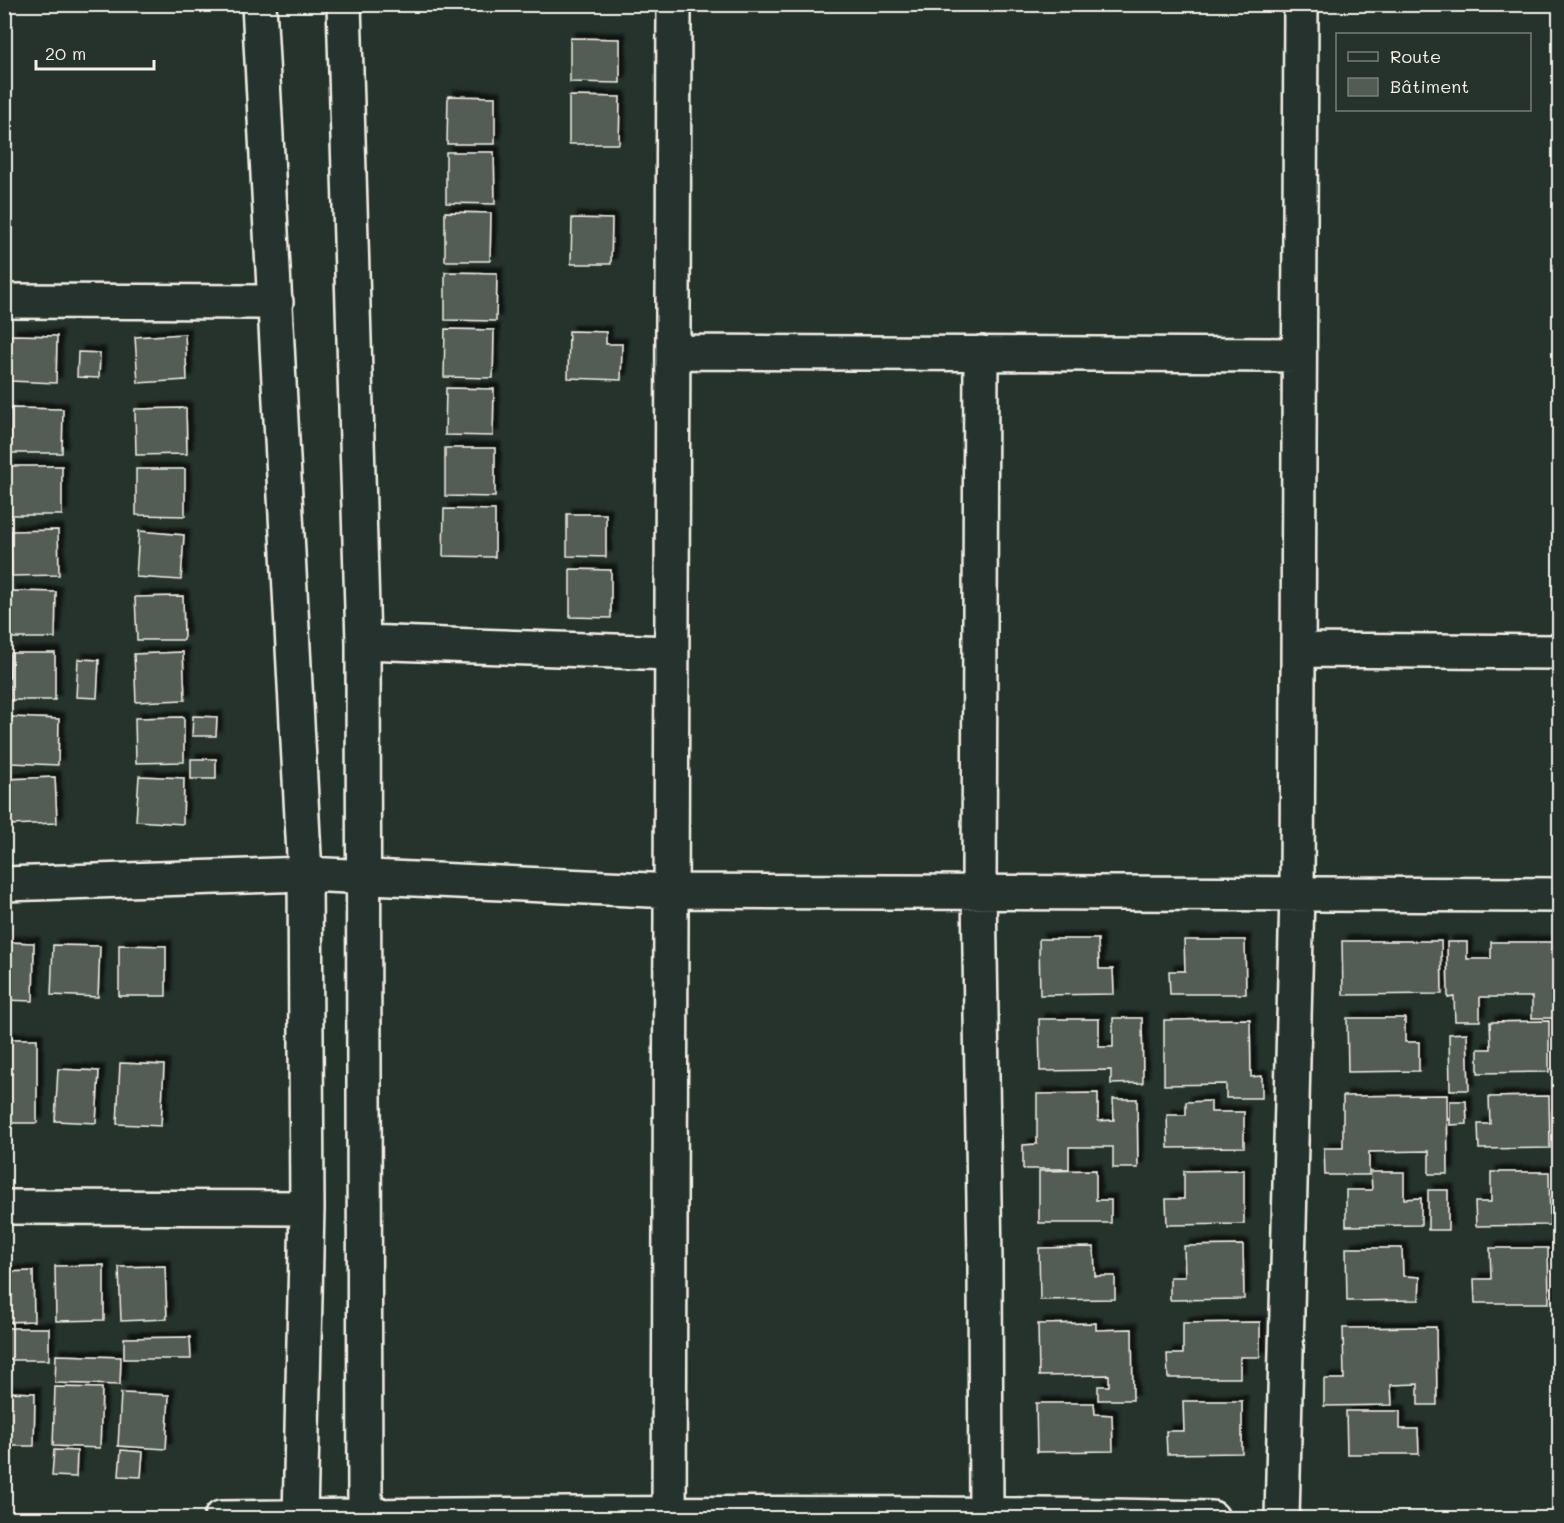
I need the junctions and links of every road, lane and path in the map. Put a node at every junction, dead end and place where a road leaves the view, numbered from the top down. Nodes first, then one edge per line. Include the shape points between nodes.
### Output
1 (259, 4) edge
2 (344, 4) edge
3 (674, 4) edge
4 (1300, 4) edge
5 (4, 301) edge
6 (276, 302) junction
7 (673, 352) junction
8 (981, 353) junction
9 (1299, 355) junction
10 (363, 642) junction
11 (1298, 650) junction
12 (1560, 652) edge
13 (671, 653) junction
14 (305, 874) junction
15 (363, 878) junction
16 (4, 884) edge
17 (671, 891) junction
18 (979, 891) junction
19 (1297, 893) junction
20 (1560, 894) edge
21 (4, 1207) edge
22 (307, 1208) junction
23 (669, 1516) edge
24 (986, 1516) edge
25 (221, 1518) edge
26 (300, 1518) edge
27 (365, 1518) edge
28 (1212, 1518) edge
29 (1282, 1518) edge

1 - 6 street
2 - 10 street
3 - 7 street
4 - 9 street
5 - 6 street
6 - 14 street
7 - 8 street
7 - 13 street
8 - 9 street
8 - 18 street
9 - 11 street
10 - 13 street
10 - 15 street
11 - 12 street
11 - 19 street
13 - 17 street
14 - 15 street
14 - 16 street
14 - 22 street
15 - 17 street
15 - 27 street
17 - 18 street
17 - 23 street
18 - 19 street
18 - 24 street
19 - 20 street
19 - 29 street
21 - 22 street
22 - 26 street
23 - 24 street
23 - 27 street
24 - 28 street
25 - 26 street
26 - 27 street

